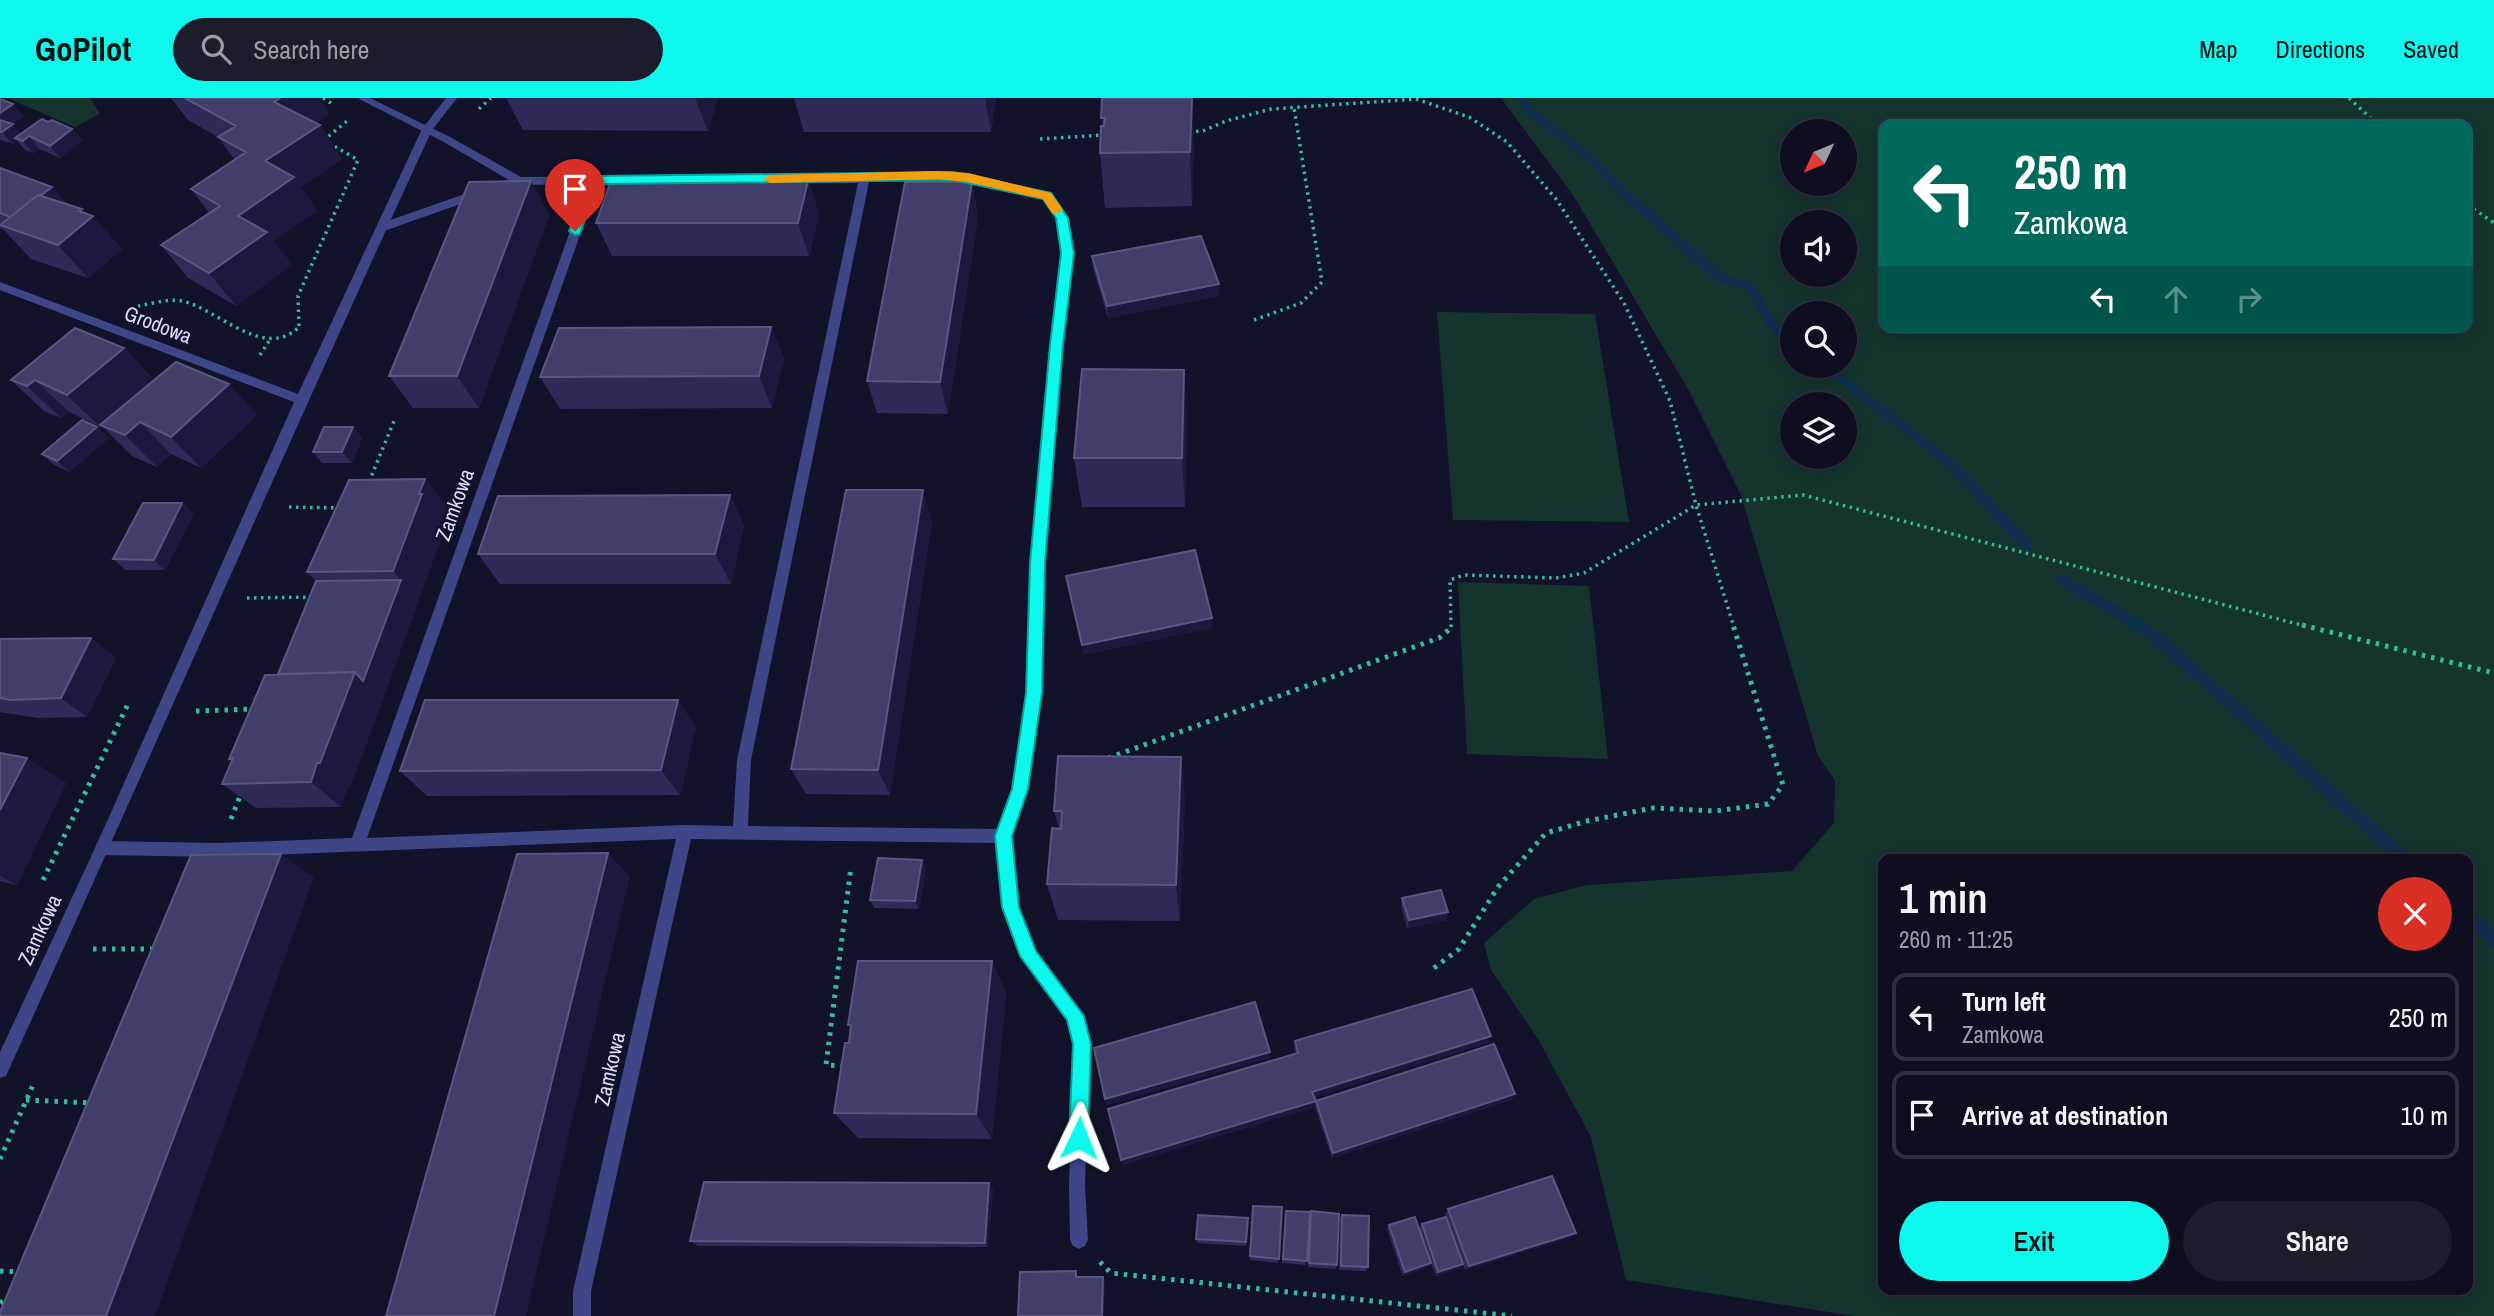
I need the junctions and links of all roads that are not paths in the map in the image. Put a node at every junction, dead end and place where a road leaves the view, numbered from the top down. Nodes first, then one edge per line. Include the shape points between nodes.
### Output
1 (362, 98) edge
2 (452, 98) edge
3 (426, 129) junction
4 (864, 179) junction
5 (594, 180) junction
6 (519, 181) junction
7 (383, 227) junction
8 (0, 286) edge
9 (301, 400) junction
10 (685, 832) junction
11 (740, 832) junction
12 (1003, 836) junction
13 (357, 844) junction
14 (102, 848) junction
15 (0, 1070) edge
16 (1079, 1240) road end
17 (582, 1316) edge

1 - 3 street
2 - 3 street, Zamkowa
3 - 6 street
3 - 7 street, Zamkowa
4 - 5 street
4 - 11 street via 744,760
4 - 12 street via 968,177 1047,196 1062,218 1068,253 1038,563 1034,693 1020,789
5 - 6 street
5 - 13 street, Zamkowa
6 - 7 street
7 - 9 street, Zamkowa
8 - 9 street, Grodowa
9 - 14 street, Zamkowa
10 - 11 street
10 - 13 street
10 - 17 street, Zamkowa via 582,1291
11 - 12 street
12 - 16 street via 1010,907 1029,956 1075,1016 1082,1044
13 - 14 street via 218,850
14 - 15 street, Zamkowa

